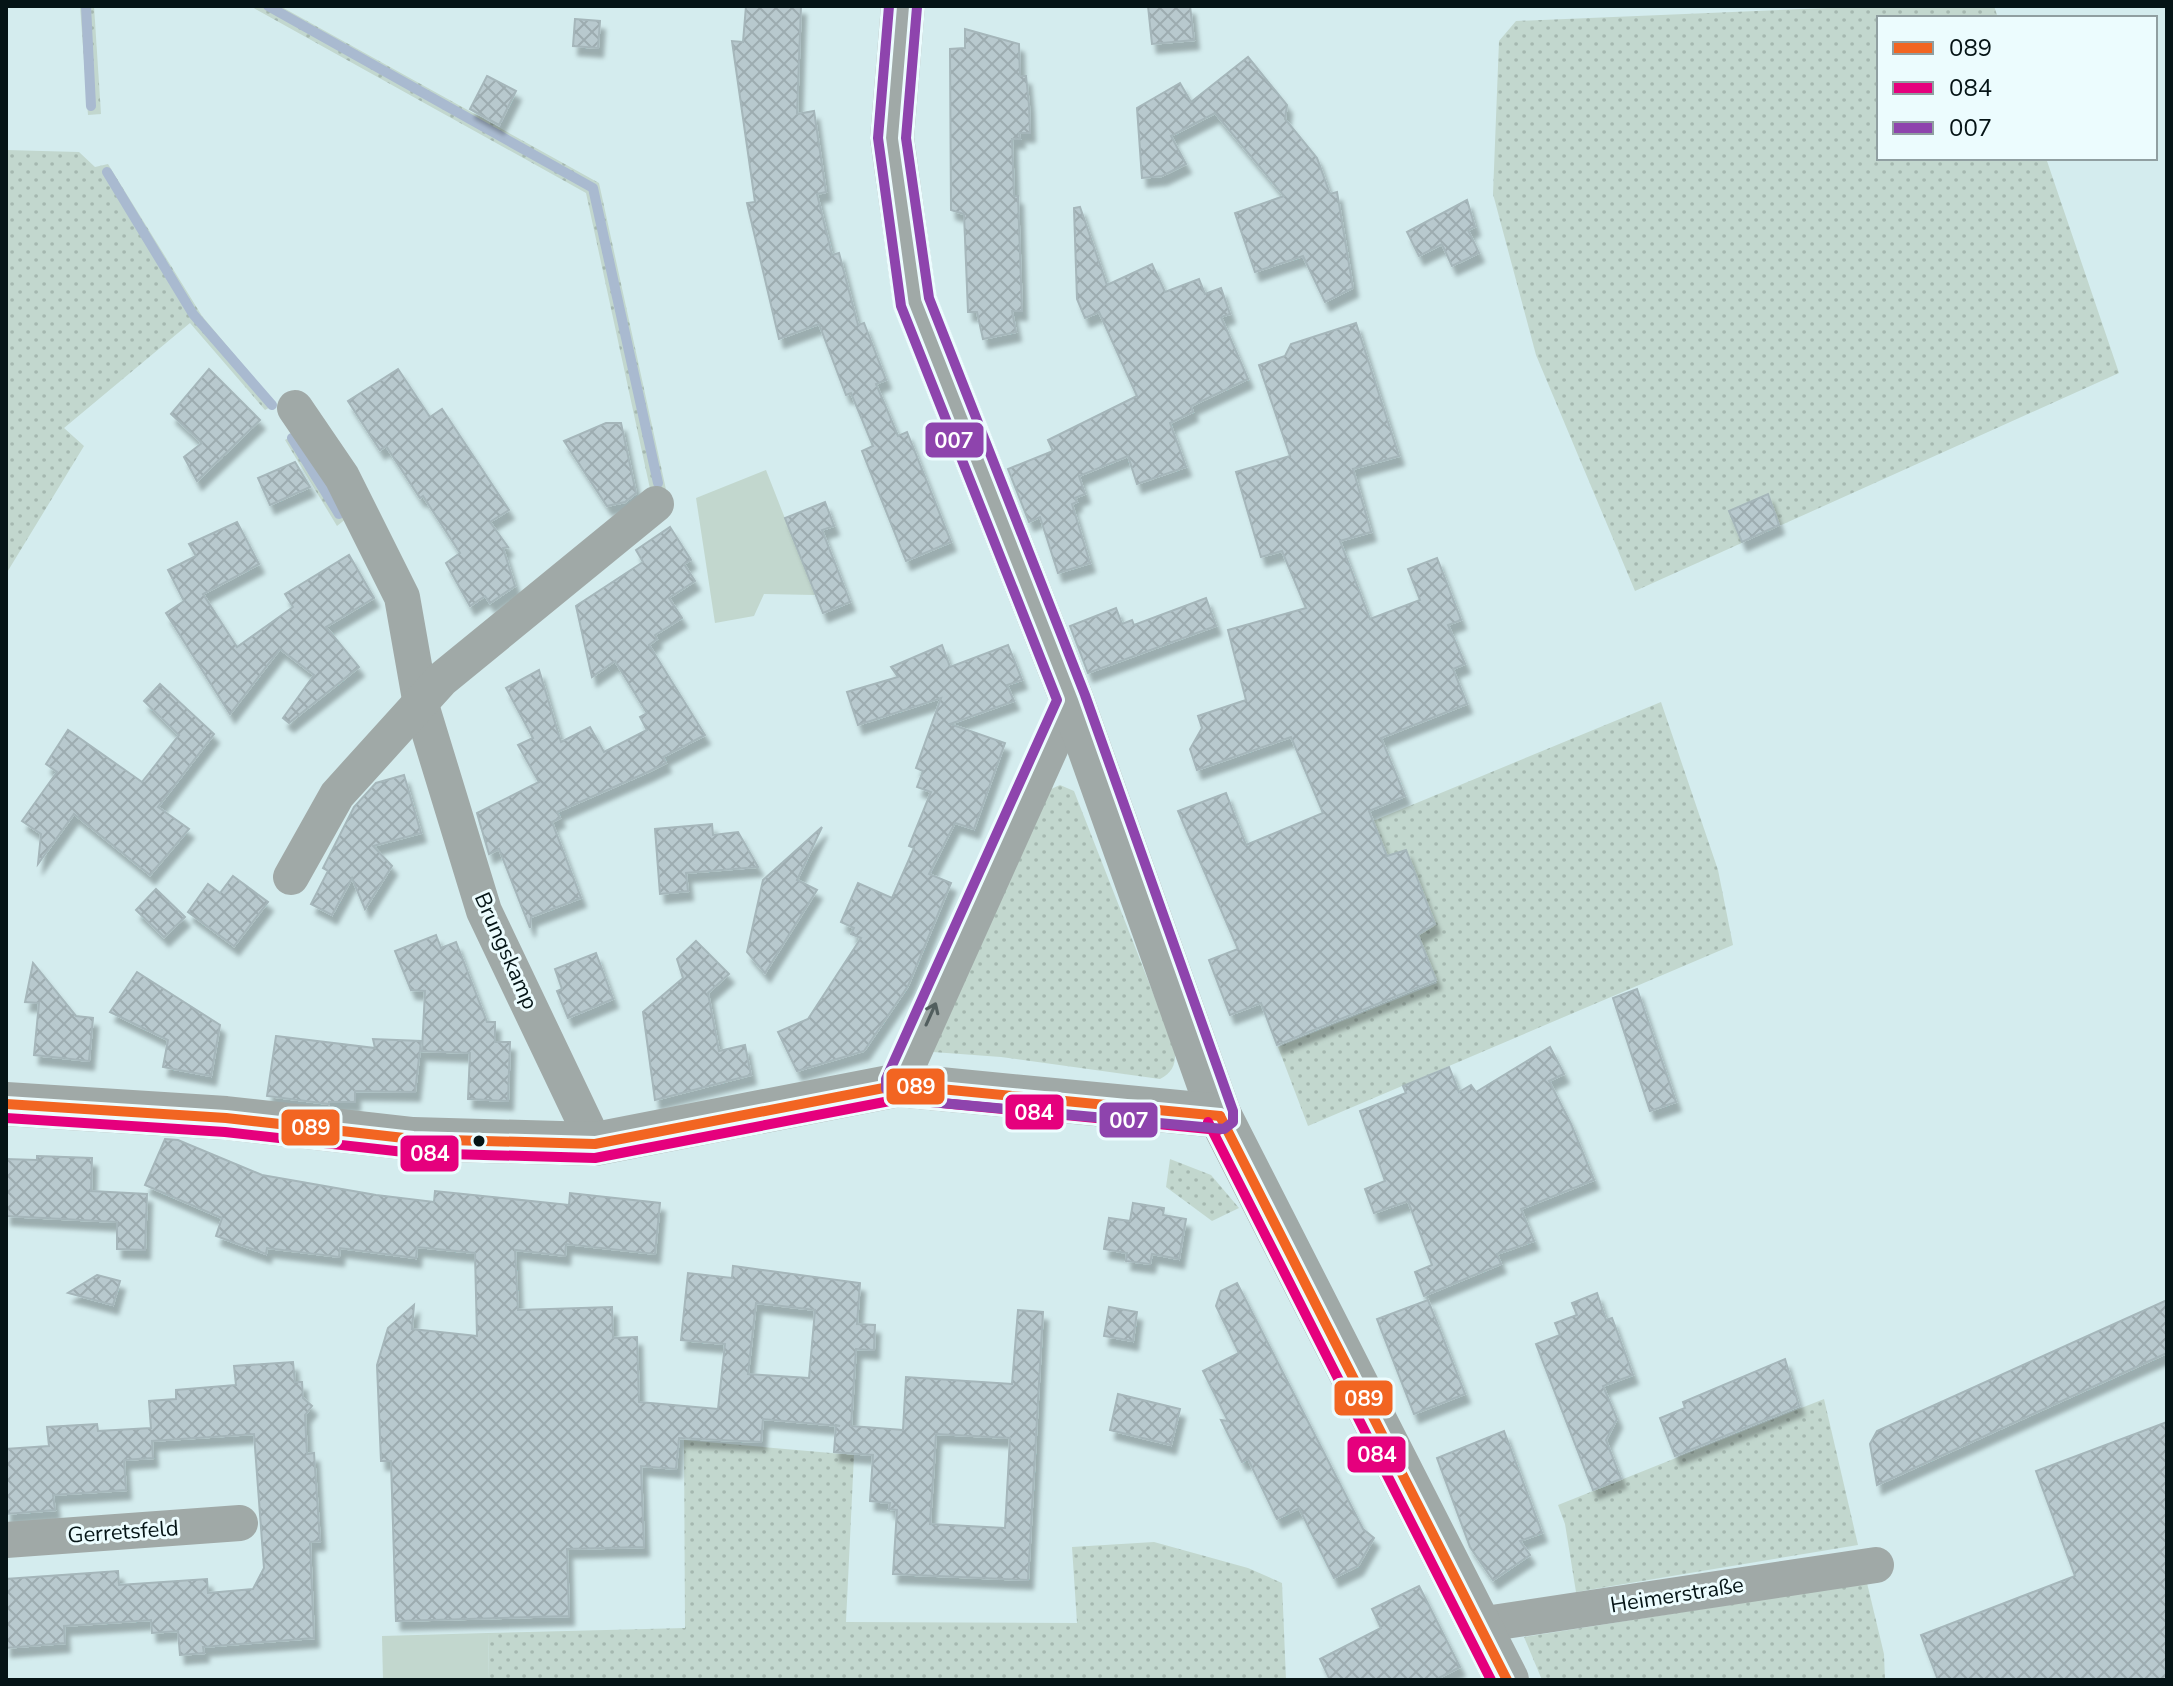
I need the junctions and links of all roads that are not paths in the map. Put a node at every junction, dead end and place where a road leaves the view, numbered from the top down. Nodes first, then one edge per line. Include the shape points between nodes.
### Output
1 (903, 6) edge
2 (295, 408) dead end
3 (656, 504) dead end
4 (1072, 700) junction
5 (421, 705) junction
6 (291, 877) dead end
7 (899, 1085) junction
8 (6, 1104) edge
9 (1220, 1116) junction
10 (595, 1144) junction
11 (240, 1523) dead end
12 (6, 1540) edge
13 (1876, 1565) dead end
14 (1479, 1625) junction
15 (1507, 1680) edge

1 - 4 street via 892,138 915,302
2 - 5 street, Brungskamp via 342,477 402,597
3 - 5 street via 442,679
7 -> 4 street
4 - 9 street
5 - 6 street via 337,795
5 - 10 street, Brungskamp via 484,911
7 - 9 street
7 - 10 street
8 - 10 street via 226,1118 413,1139
9 - 14 street
11 - 12 street, Gerretsfeld
13 - 14 street, Heimerstraße
14 - 15 street

